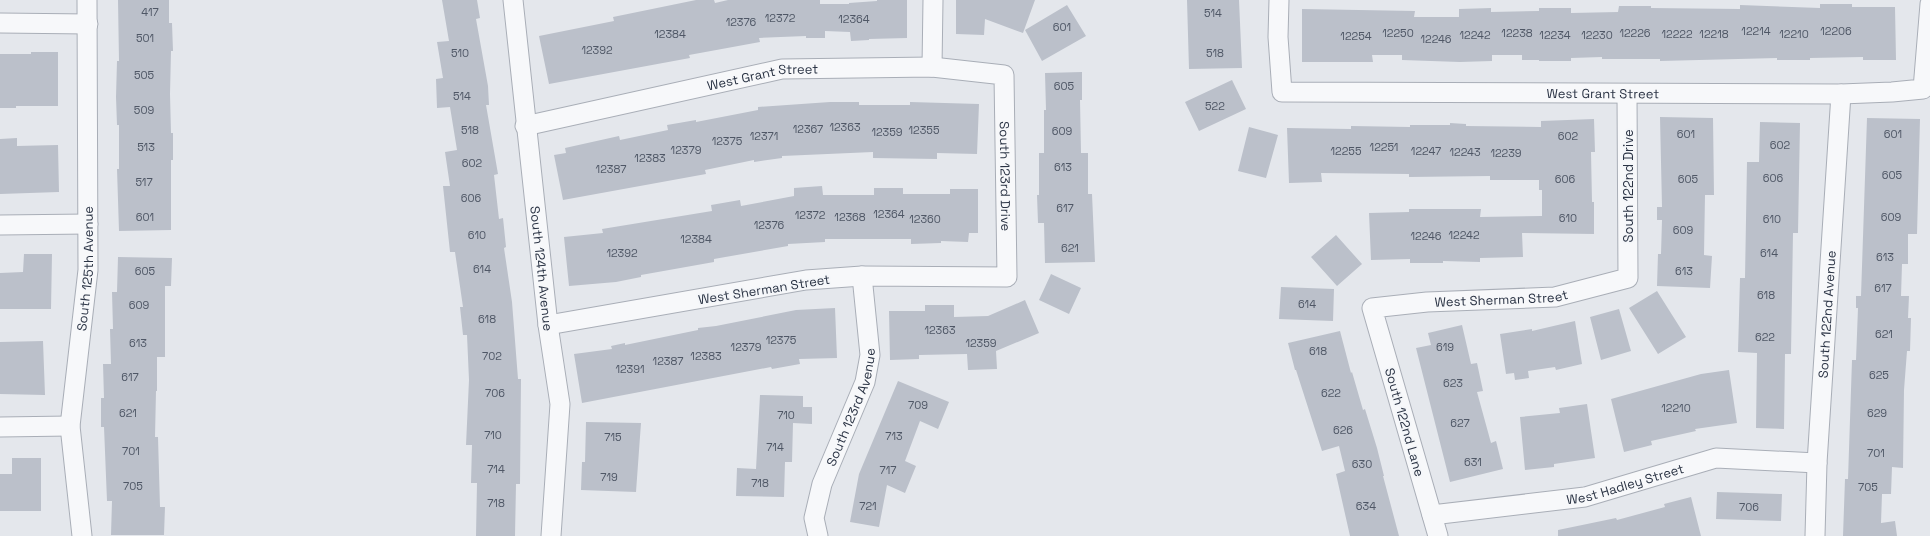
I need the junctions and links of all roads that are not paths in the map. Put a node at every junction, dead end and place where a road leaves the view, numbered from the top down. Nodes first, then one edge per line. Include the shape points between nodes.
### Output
1 (88, 0) edge
2 (513, 0) edge
3 (932, 0) edge
4 (1279, 0) edge
5 (1930, 4) edge
6 (0, 23) edge
7 (88, 24) junction
8 (932, 67) junction
9 (1004, 76) joint
10 (1627, 94) junction
11 (1841, 94) junction
12 (525, 126) junction
13 (0, 224) edge
14 (88, 224) junction
15 (862, 276) junction
16 (1006, 277) joint
17 (1628, 278) joint
18 (1372, 308) joint
19 (548, 325) junction
20 (70, 426) junction
21 (0, 427) edge
22 (1817, 463) junction
23 (1432, 515) junction
24 (82, 536) edge
25 (551, 536) edge
26 (818, 536) edge
27 (1438, 536) edge
28 (1815, 536) edge

1 - 7 street, South 125th Avenue
2 - 12 street, South 124th Avenue
3 - 8 street
4 - 10 street, West Grant Street via 1278,37 1282,92
5 - 11 street, West Grant Street via 1923,89
6 - 7 street
7 - 14 street, South 125th Avenue
8 - 9 street, West Grant Street
8 - 12 street, West Grant Street via 782,69
9 - 16 street, South 123rd Drive
10 - 11 street, West Grant Street
10 - 17 street, South 122nd Drive
11 - 22 street, South 122nd Avenue
12 - 19 street, South 124th Avenue
13 - 14 street
14 - 20 street, South 125th Avenue via 88,270
15 - 16 street, West Sherman Street
15 - 19 street, West Sherman Street via 806,280
15 - 26 street, South 123rd Avenue via 870,355 865,382 822,484 814,518
17 - 18 street, West Sherman Street via 1555,297 1427,302
18 - 23 street, South 122nd Lane
19 - 25 street, South 124th Avenue via 560,404
20 - 21 street
20 - 24 street, South 125th Avenue
22 - 23 street, West Hadley Street via 1716,458 1585,496
22 - 28 street, South 122nd Avenue
23 - 27 street, South 122nd Lane

